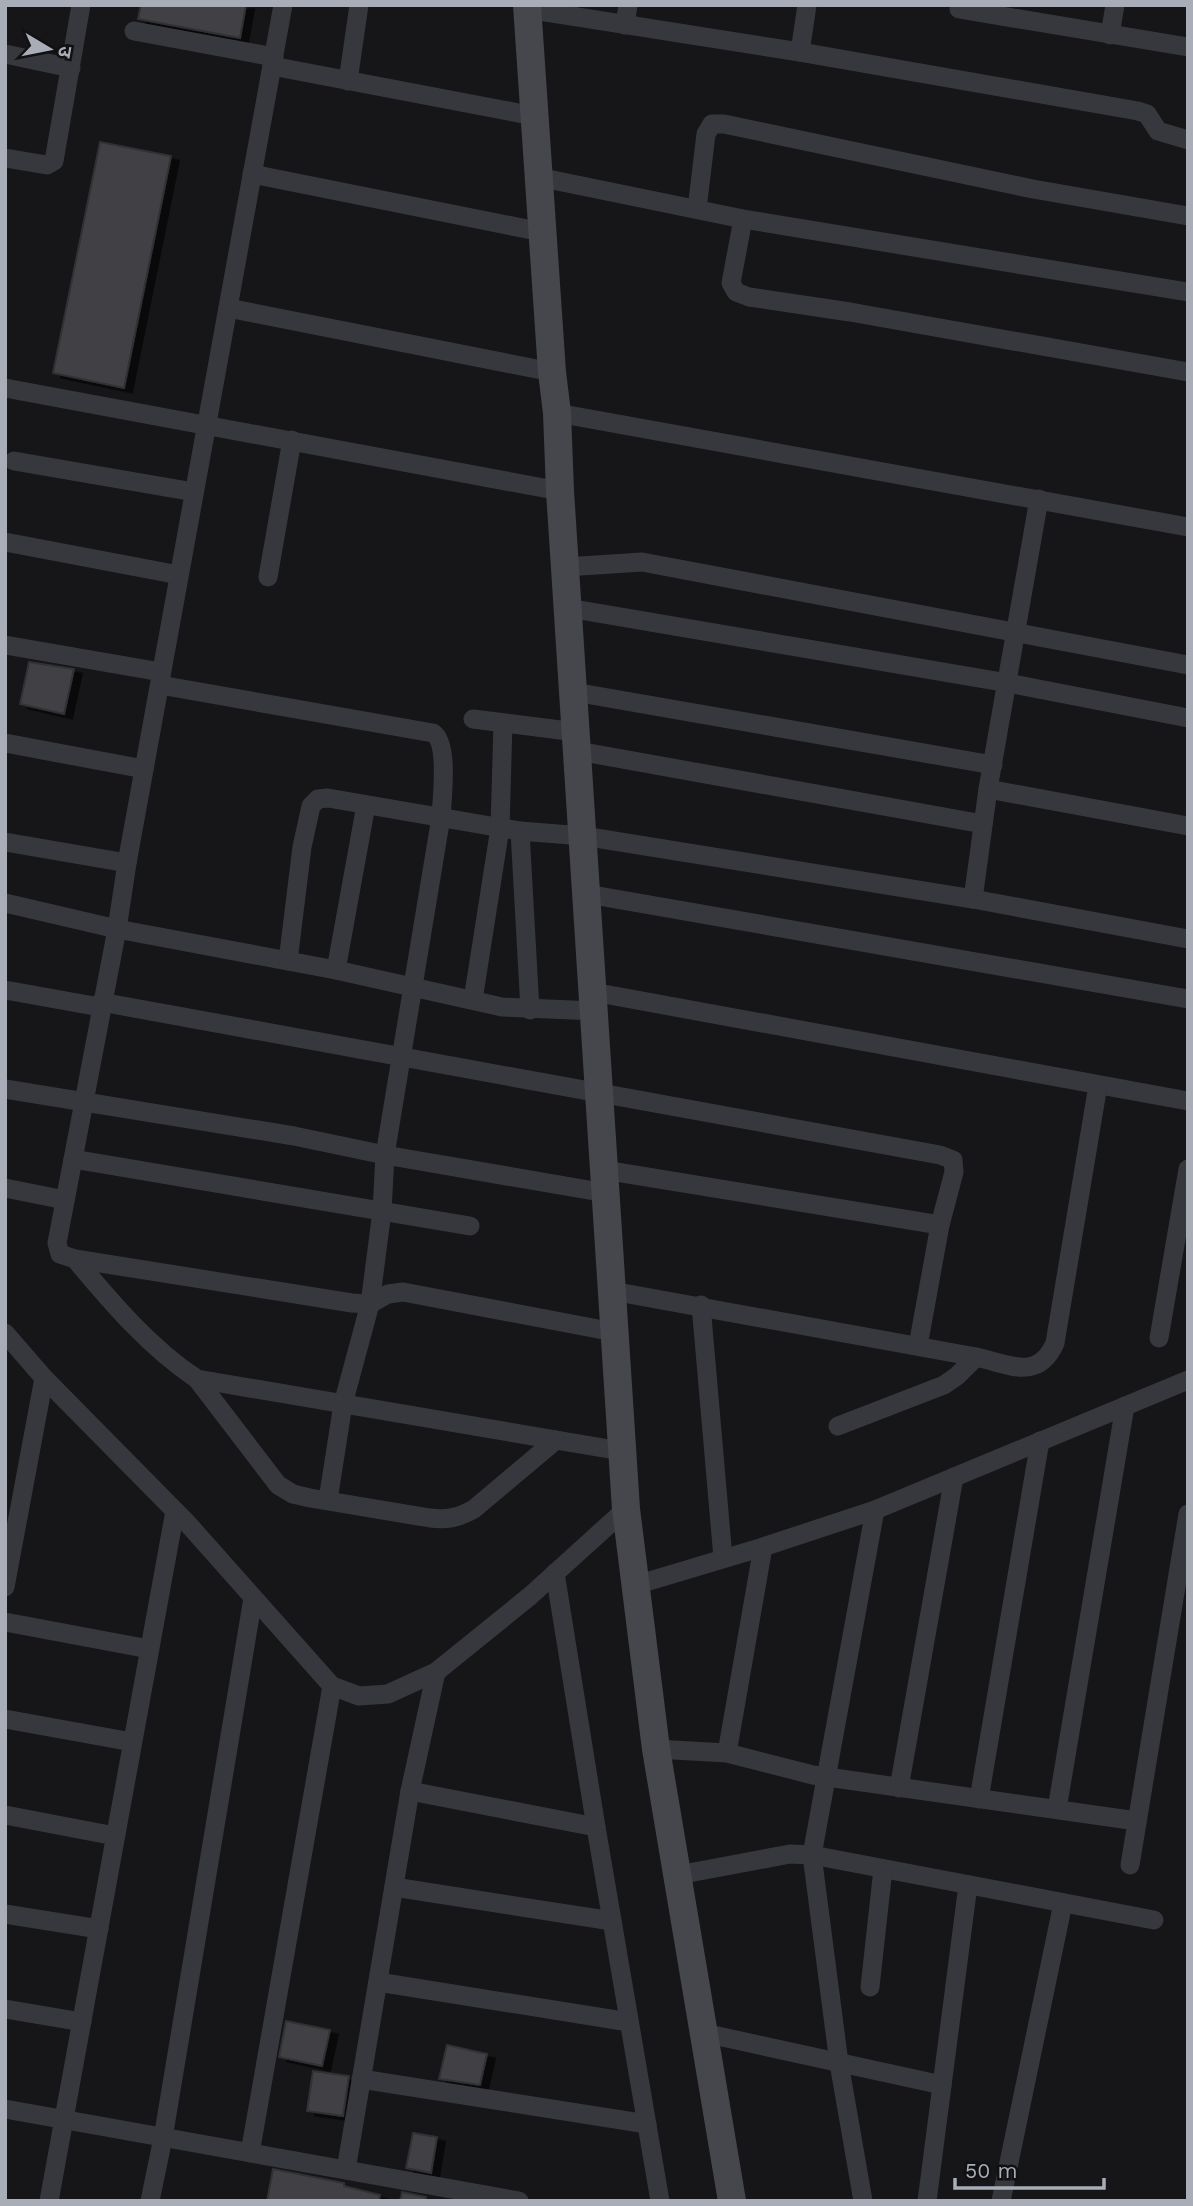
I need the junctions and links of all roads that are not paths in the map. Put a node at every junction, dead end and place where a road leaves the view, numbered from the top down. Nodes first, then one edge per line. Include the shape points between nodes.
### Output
1 (81, 5) edge
2 (283, 5) edge
3 (359, 5) edge
4 (807, 5) edge
5 (1115, 5) edge
6 (527, 7) edge
7 (959, 9) dead end
8 (583, 11) edge
9 (627, 15) edge
10 (134, 31) dead end
11 (1110, 35) junction
12 (1188, 47) edge
13 (800, 52) junction
14 (5, 54) edge
15 (273, 62) junction
16 (71, 68) junction
17 (348, 81) junction
18 (534, 116) junction
19 (1188, 140) edge
20 (5, 158) edge
21 (252, 174) junction
22 (538, 177) junction
23 (697, 209) junction
24 (1188, 216) edge
25 (743, 219) junction
26 (542, 232) junction
27 (1188, 292) edge
28 (228, 308) junction
29 (552, 372) junction
30 (1188, 372) edge
31 (5, 388) edge
32 (557, 413) junction
33 (207, 425) junction
34 (292, 440) junction
35 (14, 461) dead end
36 (560, 491) junction
37 (194, 492) junction
38 (1039, 499) junction
39 (1188, 527) edge
40 (5, 542) edge
41 (565, 567) junction
42 (179, 575) junction
43 (268, 577) dead end
44 (568, 608) junction
45 (1016, 633) junction
46 (5, 645) edge
47 (1188, 664) edge
48 (161, 679) junction
49 (1008, 684) junction
50 (573, 692) junction
51 (1188, 718) edge
52 (473, 719) dead end
53 (503, 723) junction
54 (577, 742) junction
55 (5, 743) edge
56 (993, 765) junction
57 (144, 769) junction
58 (988, 789) junction
59 (366, 805) junction
60 (441, 817) junction
61 (983, 824) junction
62 (1188, 826) edge
63 (500, 828) junction
64 (520, 831) junction
65 (583, 836) junction
66 (5, 842) edge
67 (127, 863) junction
68 (587, 894) junction
69 (973, 899) junction
70 (5, 903) edge
71 (117, 929) junction
72 (1188, 939) edge
73 (288, 961) junction
74 (336, 970) junction
75 (414, 988) junction
76 (5, 990) edge
77 (1188, 999) edge
78 (473, 1000) junction
79 (594, 1002) junction
80 (101, 1004) junction
81 (530, 1010) junction
82 (402, 1056) junction
83 (1098, 1085) junction
84 (5, 1089) edge
85 (599, 1093) junction
86 (1188, 1101) edge
87 (83, 1103) junction
88 (385, 1155) junction
89 (73, 1158) junction
90 (1188, 1169) edge
91 (605, 1181) junction
92 (5, 1188) edge
93 (65, 1200) junction
94 (382, 1212) junction
95 (940, 1225) junction
96 (470, 1226) dead end
97 (75, 1259) junction
98 (612, 1291) junction
99 (370, 1304) junction
100 (701, 1305) junction
101 (614, 1332) junction
102 (5, 1333) edge
103 (1158, 1338) dead end
104 (918, 1346) junction
105 (975, 1357) junction
106 (44, 1378) junction
107 (197, 1379) junction
108 (1188, 1380) edge
109 (343, 1404) junction
110 (1125, 1406) junction
111 (838, 1426) dead end
112 (556, 1440) junction
113 (1040, 1441) junction
114 (621, 1451) junction
115 (954, 1477) junction
116 (328, 1500) junction
117 (626, 1509) junction
118 (875, 1510) junction
119 (175, 1511) junction
120 (1188, 1514) edge
121 (762, 1547) junction
122 (723, 1558) junction
123 (555, 1573) junction
124 (636, 1585) junction
125 (5, 1587) edge
126 (253, 1598) junction
127 (5, 1622) edge
128 (149, 1649) junction
129 (436, 1672) junction
130 (332, 1686) junction
131 (5, 1719) edge
132 (132, 1742) junction
133 (656, 1749) junction
134 (727, 1753) junction
135 (826, 1775) junction
136 (899, 1788) junction
137 (410, 1791) junction
138 (979, 1799) junction
139 (1057, 1810) junction
140 (5, 1815) edge
141 (1137, 1821) junction
142 (596, 1828) junction
143 (116, 1836) junction
144 (812, 1855) junction
145 (1130, 1865) dead end
146 (883, 1869) junction
147 (678, 1875) junction
148 (968, 1885) junction
149 (394, 1887) junction
150 (1063, 1903) junction
151 (5, 1914) edge
152 (1154, 1920) dead end
153 (612, 1921) junction
154 (99, 1930) junction
155 (378, 1982) junction
156 (870, 1987) dead end
157 (5, 2009) edge
158 (82, 2022) junction
159 (629, 2022) junction
160 (704, 2033) junction
161 (839, 2063) junction
162 (361, 2079) junction
163 (942, 2085) junction
164 (5, 2109) edge
165 (65, 2120) junction
166 (647, 2124) junction
167 (163, 2138) junction
168 (250, 2153) junction
169 (345, 2170) junction
170 (50, 2201) edge
171 (150, 2201) edge
172 (519, 2201) edge
173 (660, 2201) edge
174 (732, 2201) edge
175 (863, 2201) edge
176 (927, 2201) edge
177 (1001, 2201) edge

1 - 16 street
2 - 15 street
3 - 17 street
4 - 13 street
5 - 11 street
6 - 8 street
6 - 18 street
7 - 11 street
8 - 9 street
9 - 13 street
10 - 15 street
11 - 12 street
13 - 19 street via 1138,111 1147,114 1158,131
14 - 16 street
15 - 17 street
15 - 21 street
16 - 20 street via 54,160 47,165
17 - 18 street
18 - 22 street
21 - 26 street
21 - 28 street
22 - 23 street
22 - 26 street
23 - 24 street via 706,134 712,124 724,124 1033,189
23 - 25 street
25 - 27 street
25 - 30 street via 731,282 736,292 748,297
26 - 29 street
28 - 29 street
28 - 33 street
29 - 32 street
31 - 33 street
32 - 36 street
32 - 38 street
33 - 34 street
33 - 37 street
34 - 36 street
34 - 43 street
35 - 37 street
36 - 41 street
37 - 42 street
38 - 39 street
38 - 45 street
40 - 42 street
41 - 44 street
41 - 45 street via 642,562
42 - 48 street
44 - 49 street
44 - 50 street
45 - 47 street
45 - 49 street
46 - 48 street
48 - 57 street
48 - 60 street via 433,733 442,743
49 - 51 street
49 - 56 street
50 - 54 street
50 - 56 street
52 - 53 street
53 - 54 street
53 - 63 street
54 - 61 street
54 - 65 street
55 - 57 street
56 - 58 street
57 - 67 street
58 - 61 street
58 - 62 street
59 - 60 street
59 - 73 street via 328,798 311,806
59 - 74 street
60 - 63 street
60 - 75 street
61 - 69 street
63 - 64 street
63 - 78 street
64 - 65 street
64 - 81 street
65 - 68 street
65 - 69 street
66 - 67 street
67 - 71 street
68 - 77 street
68 - 79 street
69 - 72 street
70 - 71 street
71 - 73 street
71 - 80 street
73 - 74 street
74 - 75 street
75 - 78 street
75 - 82 street
76 - 80 street
78 - 81 street
79 - 81 street
79 - 83 street
79 - 85 street
80 - 82 street
80 - 87 street
82 - 85 street
82 - 88 street
83 - 86 street
83 - 105 street via 1049,1357 1037,1367 1023,1368
84 - 87 street
85 - 91 street
85 - 95 street via 953,1160
87 - 88 street
87 - 89 street
88 - 91 street
88 - 94 street
89 - 93 street
89 - 94 street
90 - 103 street
91 - 95 street
91 - 98 street
92 - 93 street
93 - 97 street via 57,1243 60,1254
94 - 96 street
94 - 99 street
95 - 104 street
97 - 99 street
97 - 107 street via 142,1332
98 - 100 street
98 - 101 street
99 - 101 street via 403,1292
99 - 109 street
100 - 104 street
100 - 122 street
101 - 114 street
102 - 106 street
104 - 105 street
105 - 111 street via 944,1385
106 - 119 street
106 - 125 street
107 - 109 street
107 - 116 street via 278,1485 293,1494
108 - 110 street
109 - 112 street
109 - 116 street
110 - 113 street
110 - 139 street
112 - 114 street
112 - 116 street via 459,1517 429,1518
113 - 115 street
113 - 138 street
114 - 117 street
115 - 118 street
115 - 136 street
117 - 123 street
117 - 124 street
118 - 121 street
118 - 135 street
119 - 126 street
119 - 128 street
120 - 141 street
121 - 122 street
121 - 134 street
122 - 124 street
123 - 129 street
123 - 142 street
124 - 133 street
126 - 130 street
126 - 167 street
127 - 128 street
128 - 132 street
129 - 130 street via 388,1694 359,1696
129 - 137 street
130 - 168 street
131 - 132 street
132 - 143 street
133 - 134 street
133 - 147 street
134 - 135 street
135 - 136 street
135 - 144 street
136 - 138 street
137 - 142 street
137 - 149 street
138 - 139 street
139 - 141 street
140 - 143 street
141 - 145 street
142 - 153 street
143 - 154 street
144 - 146 street
144 - 147 street via 790,1854
144 - 161 street
146 - 148 street
146 - 156 street
147 - 160 street
148 - 150 street
148 - 163 street
149 - 153 street
149 - 155 street
150 - 152 street
150 - 177 street
151 - 154 street
153 - 159 street
154 - 158 street
155 - 159 street
155 - 162 street
157 - 158 street
158 - 165 street
159 - 166 street
160 - 161 street
160 - 174 street
161 - 163 street
161 - 175 street
162 - 166 street
162 - 169 street
163 - 176 street
164 - 165 street
165 - 167 street
165 - 170 street
166 - 173 street
167 - 168 street
167 - 171 street
168 - 169 street
169 - 172 street

